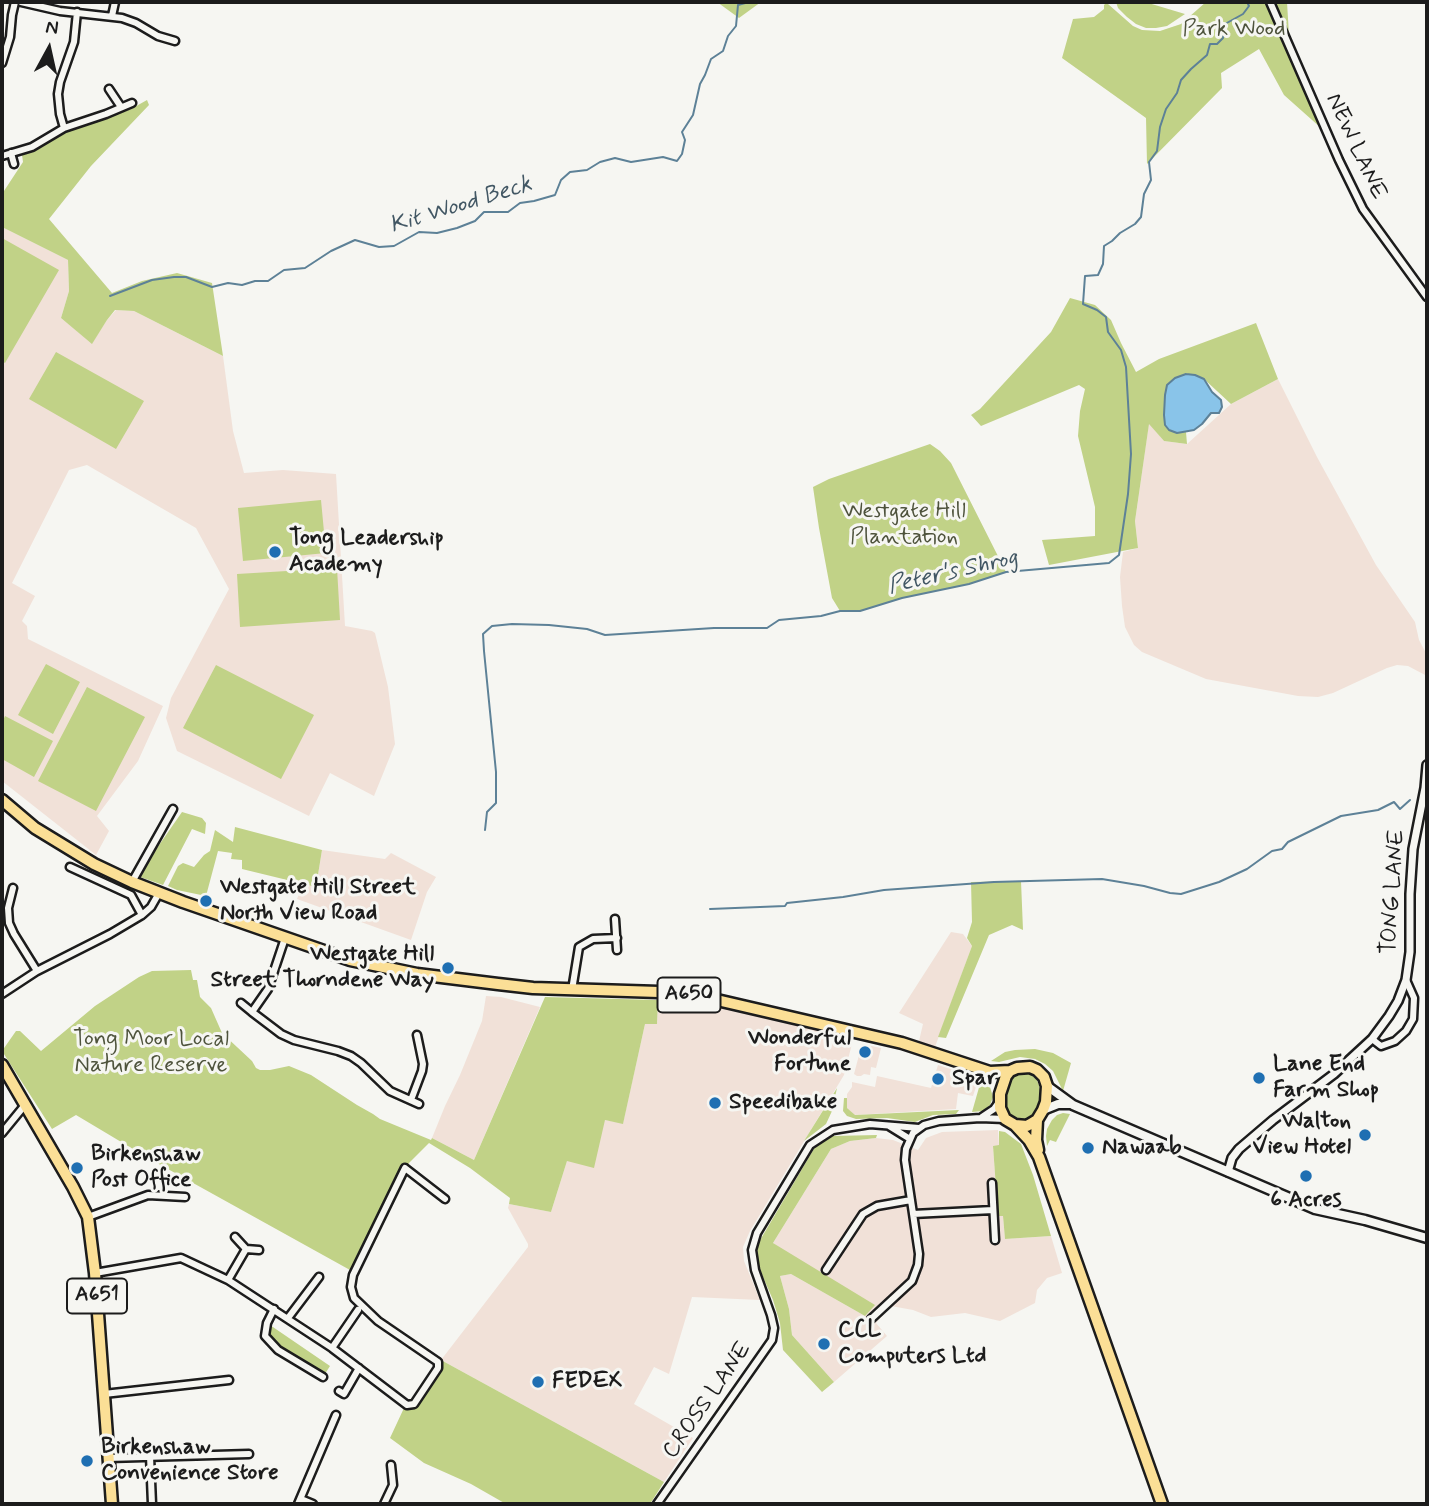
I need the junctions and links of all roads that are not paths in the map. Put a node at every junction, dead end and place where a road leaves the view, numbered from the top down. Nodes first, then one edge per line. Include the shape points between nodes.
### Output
1 (15, 2) edge
2 (21, 2) edge
3 (115, 2) edge
4 (1270, 2) edge
5 (77, 12) junction
6 (112, 16) junction
7 (158, 36) junction
8 (175, 41) dead end
9 (155, 45) dead end
10 (2, 63) edge
11 (109, 89) dead end
12 (132, 103) dead end
13 (121, 107) junction
14 (64, 128) junction
15 (12, 153) junction
16 (2, 156) edge
17 (14, 164) dead end
18 (1427, 297) edge
19 (1427, 765) edge
20 (2, 800) edge
21 (173, 809) dead end
22 (70, 867) dead end
23 (132, 882) junction
24 (13, 888) dead end
25 (159, 893) junction
26 (142, 915) junction
27 (615, 919) dead end
28 (285, 938) junction
29 (617, 938) junction
30 (617, 950) dead end
31 (37, 971) junction
32 (1406, 980) junction
33 (572, 990) junction
34 (2, 994) edge
35 (241, 1003) dead end
36 (252, 1012) junction
37 (417, 1035) dead end
38 (1372, 1040) junction
39 (2, 1065) edge
40 (990, 1072) junction
41 (1010, 1072) junction
42 (1047, 1086) junction
43 (999, 1098) junction
44 (411, 1100) junction
45 (419, 1104) dead end
46 (25, 1105) junction
47 (1073, 1105) junction
48 (1040, 1115) junction
49 (981, 1118) junction
50 (1005, 1119) junction
51 (888, 1125) junction
52 (1015, 1125) junction
53 (919, 1128) junction
54 (2, 1133) edge
55 (910, 1139) junction
56 (1039, 1157) junction
57 (1228, 1172) junction
58 (992, 1183) dead end
59 (184, 1197) dead end
60 (445, 1199) dead end
61 (911, 1200) junction
62 (992, 1210) junction
63 (913, 1214) junction
64 (88, 1217) junction
65 (235, 1237) dead end
66 (1427, 1238) edge
67 (995, 1240) dead end
68 (246, 1248) junction
69 (259, 1250) dead end
70 (826, 1270) dead end
71 (95, 1273) junction
72 (319, 1277) dead end
73 (228, 1280) junction
74 (274, 1309) junction
75 (358, 1310) dead end
76 (288, 1318) junction
77 (871, 1319) dead end
78 (332, 1348) junction
79 (359, 1368) junction
80 (323, 1377) dead end
81 (229, 1380) dead end
82 (339, 1391) dead end
83 (104, 1394) junction
84 (337, 1415) dead end
85 (150, 1456) junction
86 (245, 1457) dead end
87 (108, 1458) junction
88 (390, 1465) dead end
89 (299, 1501) edge
90 (112, 1504) edge
91 (152, 1504) edge
92 (313, 1504) edge
93 (384, 1504) edge
94 (657, 1504) edge
95 (1162, 1504) edge

1 - 10 street
2 - 5 street
3 - 6 street
4 - 18 street, NEW LANE via 1363,209
5 - 6 street
5 - 14 street via 74,42 58,94
6 - 7 street
7 - 8 street
7 - 9 street
11 - 13 street
12 - 13 street
13 - 14 street
14 - 15 street
15 - 16 street
15 - 17 street
19 - 32 street, TONG LANE via 1413,849
20 - 23 main road, A650 via 35,828
21 - 23 street
22 - 26 street via 131,895
23 - 25 main road, A650
24 - 31 street via 9,923
25 - 26 street
25 - 28 main road, A650
26 - 31 street
27 - 29 street
28 - 33 main road, A650 via 350,960 417,974
28 - 36 street via 268,989
29 - 30 street
29 - 33 street via 593,939 579,947
31 - 34 street
32 - 38 street, TONG LANE
32 - 38 street, TONG LANE via 1414,998 1413,1019 1395,1041 1381,1046
33 - 40 main road, A650 via 704,997 902,1043
35 - 36 street
36 - 44 street via 294,1040 351,1056 390,1091
37 - 44 street via 423,1064
38 - 57 street, TONG LANE via 1239,1149
39 - 46 main road, A651
40 - 41 main road, A650
40 - 43 main road
41 - 42 main road, A650 via 1030,1067 1041,1073
41 - 43 main road
42 - 47 main road
42 - 48 main road
43 - 49 street via 994,1109
43 - 50 main road
44 - 45 street
46 - 54 street
46 - 64 main road, A651
47 - 48 main road via 1058,1104
47 - 57 main road
48 - 52 main road via 1027,1126
48 - 56 main road
49 - 50 street, CROSS LANE
49 - 53 street, CROSS LANE via 939,1121
50 - 52 main road
51 - 53 street, CROSS LANE
51 - 55 street
51 - 94 street, CROSS LANE via 833,1130 820,1137 782,1189 752,1250 774,1328 772,1339
52 - 56 main road
53 - 55 street
55 - 61 street via 905,1160
56 - 95 main road
57 - 66 main road via 1315,1209
58 - 62 street
59 - 64 street via 148,1195
60 - 79 street via 405,1168 351,1287 354,1298 378,1321 438,1362 438,1368 414,1404 407,1405
61 - 63 street
61 - 70 street via 877,1206 863,1214
62 - 63 street
62 - 67 street
63 - 77 street via 919,1254 915,1276
64 - 71 main road, A651
65 - 68 street
68 - 69 street
68 - 73 street
71 - 73 street via 181,1258
71 - 83 main road, A651
72 - 76 street
73 - 74 street
74 - 76 street
74 - 80 street via 265,1336 278,1350
75 - 78 street
76 - 78 street
78 - 79 street
79 - 82 street via 344,1394
81 - 83 street
83 - 87 main road, A651
84 - 89 street via 323,1436
85 - 86 street
85 - 87 street
85 - 91 street
87 - 90 main road, A651
88 - 93 street via 393,1485
89 - 92 street

